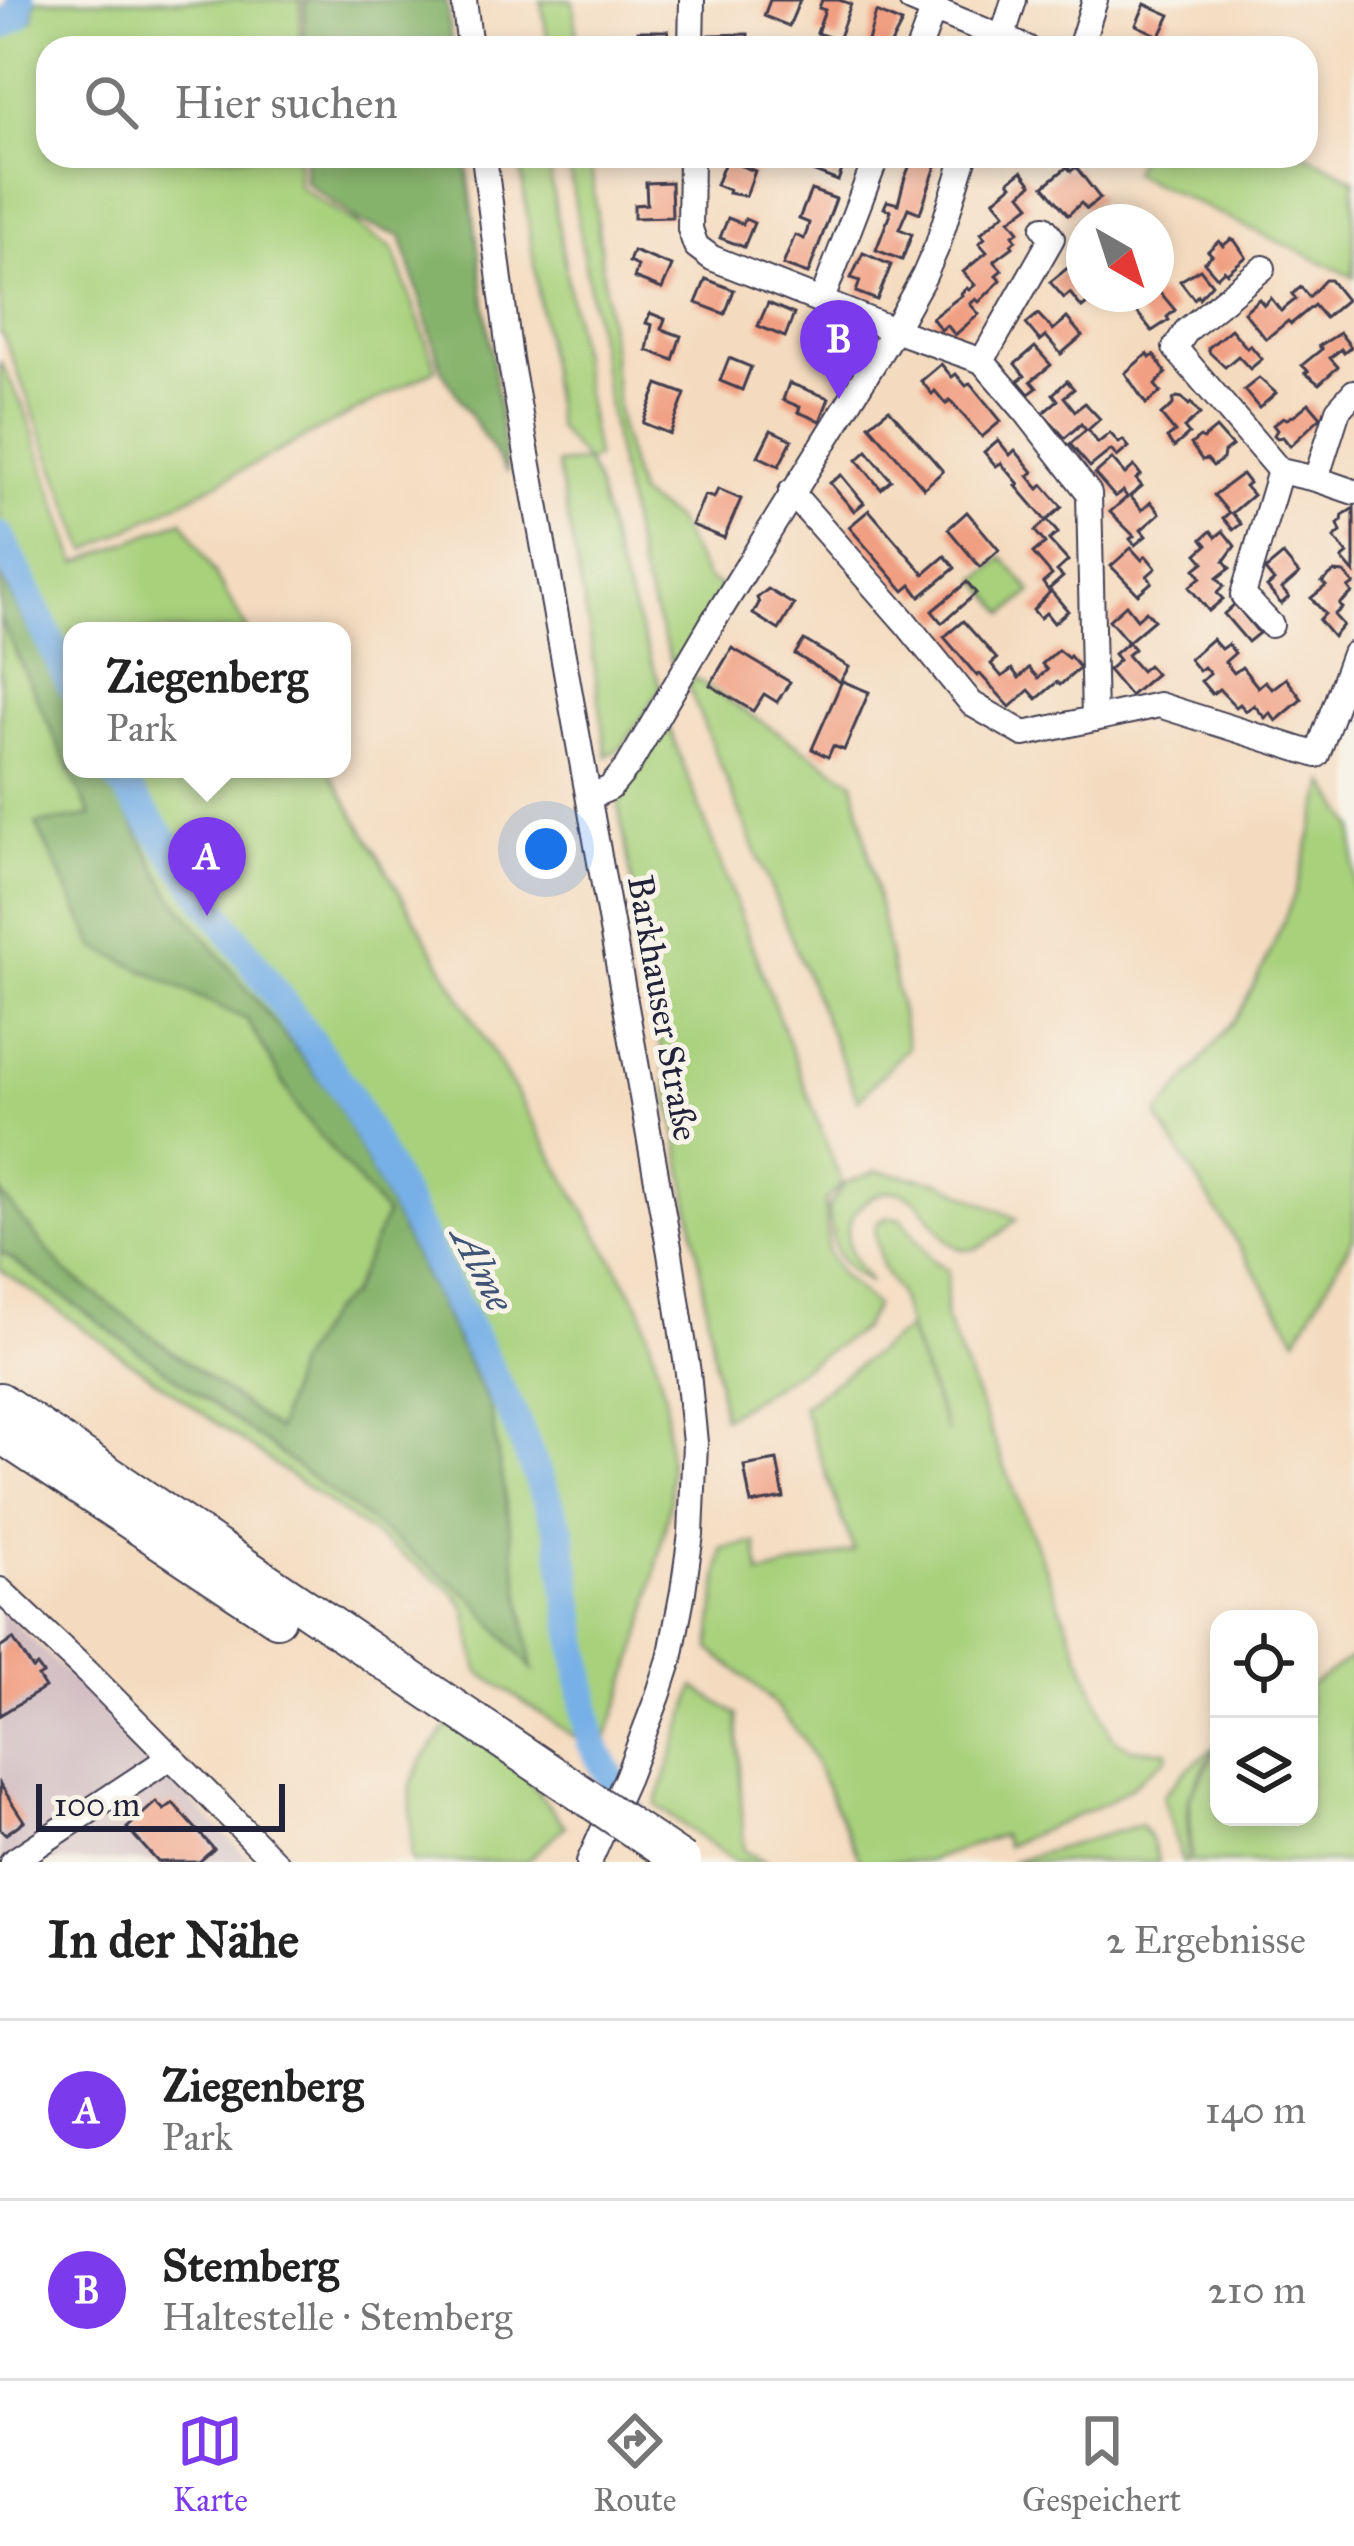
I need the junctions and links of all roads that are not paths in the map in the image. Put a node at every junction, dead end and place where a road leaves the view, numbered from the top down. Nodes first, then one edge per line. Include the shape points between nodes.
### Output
1 (464, 0) edge
2 (692, 0) edge
3 (1014, 0) edge
4 (1095, 0) edge
5 (923, 4) edge
6 (468, 36) edge
7 (692, 36) edge
8 (920, 36) edge
9 (986, 36) edge
10 (1002, 36) edge
11 (1084, 36) edge
12 (486, 168) edge
13 (691, 168) edge
14 (873, 168) edge
15 (960, 168) edge
16 (1044, 228) dead end
17 (1263, 268) dead end
18 (821, 302) junction
19 (894, 330) junction
20 (982, 361) junction
21 (1354, 392) edge
22 (1280, 471) junction
23 (1316, 479) junction
24 (791, 492) junction
25 (1354, 492) edge
26 (1271, 625) dead end
27 (1354, 654) edge
28 (1094, 719) junction
29 (589, 797) junction
30 (0, 1401) edge
31 (0, 1434) edge
32 (0, 1590) edge
33 (373, 1667) junction
34 (171, 1757) junction
35 (12, 1862) edge
36 (275, 1862) edge
37 (589, 1862) edge
38 (642, 1862) edge
39 (683, 1862) edge

1 - 6 street
2 - 7 street
3 - 10 street
4 - 11 street
5 - 8 street
5 - 9 street
12 - 29 street, Barkhauser Straße via 510,359
13 - 18 street via 696,246
14 - 18 street
15 - 19 street via 938,244
16 - 20 street via 1052,238
17 - 22 street via 1175,348
18 - 19 street
19 - 20 street
19 - 24 street
20 - 28 street via 1089,493
21 - 23 street via 1338,410
22 - 23 street
22 - 26 street via 1243,595
23 - 25 street
24 - 28 street via 972,704 1024,734
24 - 29 street via 628,766 610,788
27 - 28 street via 1317,755 1159,705
29 - 37 street, Barkhauser Straße via 670,1253 695,1443 691,1534 670,1659
30 - 33 highway
31 - 33 highway
32 - 34 street
33 - 38 highway
33 - 39 highway, bridge
34 - 35 street
34 - 36 street

